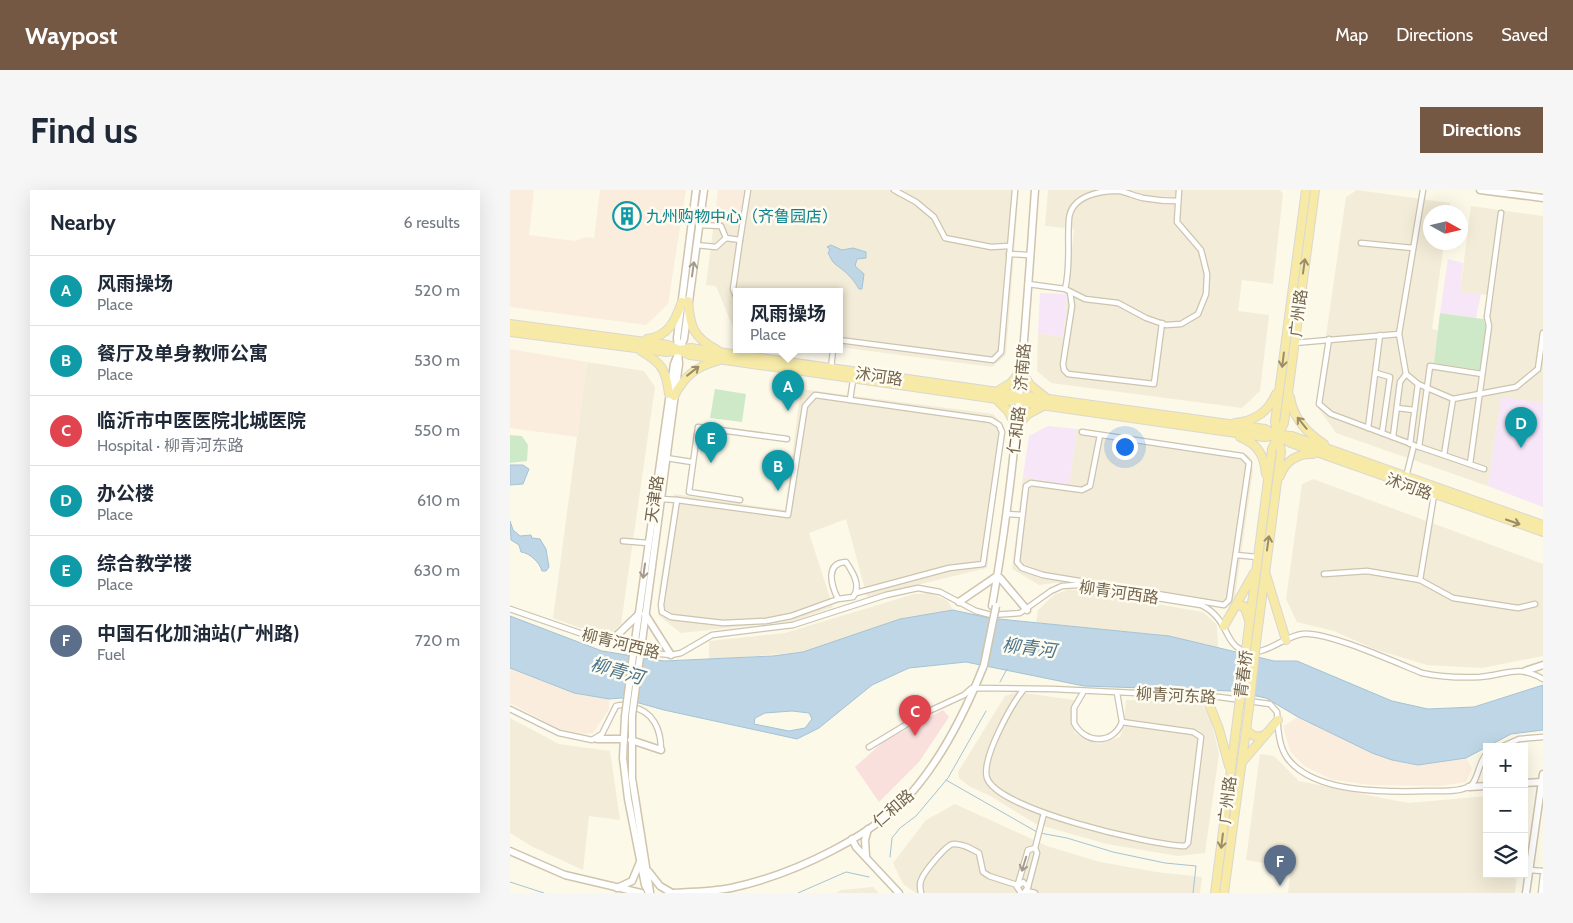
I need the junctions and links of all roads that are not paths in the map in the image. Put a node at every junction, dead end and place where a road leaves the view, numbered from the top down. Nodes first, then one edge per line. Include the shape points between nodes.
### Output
1 (696, 190) edge
2 (704, 190) edge
3 (748, 190) edge
4 (894, 190) edge
5 (1015, 190) edge
6 (1034, 190) edge
7 (1179, 190) edge
8 (1423, 190) edge
9 (1480, 190) edge
10 (1316, 191) edge
11 (1305, 192) edge
12 (1543, 198) edge
13 (1177, 201) junction
14 (1500, 213) dead end
15 (699, 225) junction
16 (726, 238) junction
17 (740, 240) junction
18 (1361, 244) dead end
19 (696, 245) junction
20 (1009, 246) junction
21 (1413, 248) junction
22 (1009, 254) junction
23 (1028, 255) junction
24 (1028, 284) junction
25 (733, 288) edge
26 (1065, 289) junction
27 (1070, 292) junction
28 (685, 301) junction
29 (1162, 323) junction
30 (510, 324) edge
31 (510, 332) edge
32 (1543, 333) edge
33 (1399, 334) junction
34 (1380, 335) junction
35 (1329, 340) junction
36 (843, 341) edge
37 (1294, 343) junction
38 (637, 345) junction
39 (679, 351) junction
40 (833, 353) edge
41 (723, 356) junction
42 (831, 369) junction
43 (1022, 373) junction
44 (1376, 373) junction
45 (1406, 374) junction
46 (1482, 374) junction
47 (853, 380) junction
48 (1418, 384) junction
49 (1280, 385) junction
50 (1289, 385) junction
51 (1427, 388) junction
52 (672, 395) junction
53 (996, 395) junction
54 (1479, 396) junction
55 (1020, 398) junction
56 (1453, 399) junction
57 (850, 400) junction
58 (1044, 402) junction
59 (1396, 408) junction
60 (1414, 410) junction
61 (1017, 425) junction
62 (1224, 428) junction
63 (1368, 428) junction
64 (1082, 432) dead end
65 (1382, 433) junction
66 (1278, 434) junction
67 (1100, 435) junction
68 (1393, 437) junction
69 (787, 439) dead end
70 (1414, 445) junction
71 (1329, 453) junction
72 (1444, 455) junction
73 (666, 458) junction
74 (692, 462) junction
75 (1470, 464) junction
76 (1484, 469) dead end
77 (1406, 477) junction
78 (1268, 482) junction
79 (1276, 487) junction
80 (1434, 495) junction
81 (661, 499) junction
82 (677, 500) junction
83 (740, 500) dead end
84 (1008, 514) junction
85 (1022, 515) junction
86 (1542, 528) edge
87 (623, 541) dead end
88 (648, 543) junction
89 (1236, 555) junction
90 (1257, 557) junction
91 (1256, 569) junction
92 (1265, 570) junction
93 (1324, 574) dead end
94 (999, 577) junction
95 (1420, 580) junction
96 (856, 593) junction
97 (848, 598) junction
98 (838, 599) junction
99 (959, 602) junction
100 (1535, 604) dead end
101 (1236, 606) junction
102 (851, 607) junction
103 (510, 609) edge
104 (1027, 610) junction
105 (1276, 612) junction
106 (642, 614) junction
107 (1250, 620) junction
108 (1259, 623) junction
109 (1224, 626) junction
110 (1286, 640) junction
111 (610, 642) junction
112 (1247, 642) joint
113 (1256, 643) joint
114 (671, 655) junction
115 (1543, 665) edge
116 (1525, 671) junction
117 (1543, 679) edge
118 (973, 688) junction
119 (1024, 689) junction
120 (1084, 691) junction
121 (1117, 693) junction
122 (1206, 696) junction
123 (1240, 706) joint
124 (1249, 708) joint
125 (510, 709) edge
126 (1278, 720) junction
127 (1122, 722) junction
128 (1237, 723) junction
129 (1219, 729) junction
130 (1246, 730) junction
131 (1264, 735) junction
132 (1543, 737) edge
133 (597, 739) junction
134 (628, 739) junction
135 (1510, 743) edge
136 (868, 747) dead end
137 (661, 750) joint
138 (1483, 759) edge
139 (1241, 764) junction
140 (1230, 771) junction
141 (1542, 778) edge
142 (1528, 782) edge
143 (1483, 786) edge
144 (1469, 787) junction
145 (1543, 797) edge
146 (1044, 813) junction
147 (868, 829) junction
148 (852, 839) junction
149 (1035, 848) junction
150 (510, 852) edge
151 (640, 860) junction
152 (867, 860) junction
153 (648, 870) junction
154 (1531, 870) junction
155 (1543, 871) edge
156 (1543, 875) edge
157 (615, 888) junction
158 (1017, 888) edge
159 (1025, 891) edge
160 (625, 893) edge
161 (641, 893) edge
162 (650, 893) edge
163 (671, 893) edge
164 (708, 893) edge
165 (899, 893) edge
166 (921, 893) edge
167 (1036, 893) edge
168 (1215, 893) edge
169 (1224, 893) edge
170 (1527, 893) edge
171 (1541, 893) edge

1 - 28 street, 天津路
2 - 15 street, 天津路
3 - 17 street
4 - 20 street via 934,217 946,238 977,245
5 - 20 street
6 - 23 street, 济南路
6 - 24 street, 济南路
7 - 13 street
8 - 21 street
9 - 12 street
37 -> 10 main road, 广州路
11 -> 49 main road, 广州路
13 - 26 street via 1142,198 1118,191 1081,198 1074,204 1069,217
13 - 29 street via 1177,222 1201,250 1207,274 1206,294 1198,314 1181,324
14 - 46 street
15 - 16 street via 721,226
15 - 19 street, 天津路
16 - 17 street
16 - 19 street via 716,246
17 - 25 street
18 - 21 street
28 -> 19 street, 天津路
20 - 22 street
21 - 33 street
22 - 23 street
22 - 36 street via 1001,352 993,360
23 - 43 street, 济南路
24 - 26 street
24 - 43 street, 济南路
26 - 27 street
27 - 29 street via 1085,299 1118,303
27 - 29 street via 1072,306 1063,364 1068,374 1154,384
28 - 38 main road via 666,332
28 - 39 street, 天津路 via 684,339
28 - 41 main road via 697,336
30 - 38 main road, 沭河路
31 - 38 main road, 沭河路
32 - 54 street via 1538,369 1516,387
33 - 34 street
33 - 45 street
34 - 35 street
34 - 44 street
35 - 37 street
35 - 63 street via 1319,404 1331,414
37 - 50 main road, 广州路
38 - 39 main road, 沭河路 via 667,352
38 - 52 main road via 661,365
39 - 41 main road, 沭河路 via 690,348
39 - 52 street, 天津路 via 674,364
40 - 42 street
41 - 42 main road, 沭河路
41 - 47 main road, 沭河路
52 -> 41 main road via 693,370
42 - 53 main road, 沭河路
43 - 53 main road
43 - 55 street, 济南路
43 - 58 main road
44 - 63 street
44 - 65 street via 1390,377
45 - 48 street
45 - 59 street via 1400,382
46 - 51 street via 1430,366
46 - 54 street
47 - 53 main road, 沭河路
47 - 57 street
48 - 51 street
48 - 60 street
49 - 62 main road via 1271,406 1262,415
49 - 66 main road, 广州路 via 1275,422
50 - 66 main road, 广州路 via 1284,423
71 -> 50 main road via 1292,410
51 - 56 street
51 - 70 street
52 - 73 street, 天津路
52 - 88 street, 天津路
53 - 55 main road, 沭河路 via 1011,401
53 - 61 main road
54 - 56 street
54 - 75 street
55 - 58 main road, 沭河路 via 1027,396
55 - 61 street, 仁和路
56 - 72 street
57 - 82 street via 815,395 805,406 788,515
57 - 96 street via 991,420 1002,432 983,564 949,568
58 - 61 main road
58 - 62 main road, 沭河路
59 - 60 street
59 - 68 street
60 - 70 street
61 - 84 street, 仁和路
61 - 94 street, 仁和路
62 - 66 main road, 沭河路 via 1265,429
62 - 78 main road via 1260,449
63 - 65 street
64 - 67 street
65 - 68 street
66 - 71 main road, 沭河路 via 1292,436
66 - 78 main road, 广州路 via 1272,450
66 - 79 main road, 广州路 via 1281,451
67 - 85 street via 1090,486 1082,490 1031,482 1026,486
67 - 89 street via 1242,456 1248,463
68 - 70 street
69 - 74 street via 698,427
70 - 72 street
70 - 77 street
71 - 77 main road, 沭河路
71 - 79 main road via 1292,458 1282,470
71 - 80 main road, 沭河路
72 - 75 street
73 - 74 street
73 - 81 street, 天津路
74 - 83 street via 689,492
75 - 76 street
77 - 86 main road, 沭河路
78 - 90 main road, 广州路
92 -> 79 main road, 广州路
80 -> 86 main road, 沭河路
80 - 95 street
81 - 82 street
81 - 106 street, 天津路
82 - 98 street via 661,605 662,612 670,617 723,623 766,621 791,616
84 - 85 street
84 - 94 street, 仁和路
85 - 89 street via 1017,562 1022,568 1043,575 1224,605 1229,600
87 - 88 street
88 -> 106 street, 天津路
89 - 90 street
90 - 91 main road, 广州路
91 - 101 main road
91 - 107 main road, 广州路
92 - 105 main road
92 - 108 main road, 广州路
93 - 95 street via 1367,571
94 - 99 street
94 - 104 street
94 - 118 street, 仁和路, bridge via 982,665
95 - 100 street via 1452,598 1518,608
96 - 97 street
96 - 98 street via 853,573 846,562 838,562 832,573
97 - 98 street
97 - 102 street
99 - 102 street, 柳青河西路 via 940,592 918,588
99 - 104 street, 柳青河西路 via 991,615 1020,614
101 - 107 main road via 1244,606
101 - 109 main road
102 - 114 street, 柳青河西路 via 793,625 712,635 681,653
103 - 111 street, 柳青河西路
104 - 109 street, 柳青河西路 via 1051,591 1076,584 1201,605 1214,612
105 - 108 main road via 1265,614
105 - 110 main road
106 - 111 street
106 - 114 street
106 - 134 street, 天津路, bridge
107 - 112 main road, 广州路
108 - 113 main road, 广州路
109 - 110 street, 柳青河西路 via 1238,649 1270,648
110 - 116 street, 柳青河西路 via 1302,634 1321,635 1437,676 1481,677
111 - 114 street, 柳青河西路
112 - 123 main road, 青春桥, bridge
113 - 124 main road, 青春桥, bridge
115 - 116 street
116 - 117 street
118 - 119 street, 柳青河东路
118 - 136 street
118 - 147 street, 仁和路 via 952,734 918,785 901,804
118 - 148 street, 仁和路 via 950,733 916,784 899,802
119 - 120 street, 柳青河东路
119 - 146 street via 997,736 986,767 987,779 994,788
120 - 121 street, 柳青河东路
120 - 127 street via 1074,708 1074,723 1083,734 1090,738 1105,738 1114,735
121 - 122 street, 柳青河东路
121 - 127 street
122 - 126 street, 柳青河东路 via 1270,704 1277,712
122 - 129 main road
123 - 128 main road, 广州路
124 - 130 main road, 广州路
125 - 133 street via 559,734 584,740
126 - 131 main road
126 - 144 street, 柳青河东路 via 1287,759 1313,777 1347,788 1400,792
127 - 146 street via 1193,732 1201,737 1188,843 1185,846 1144,842
128 - 129 main road via 1229,734
128 - 140 main road, 广州路
129 - 140 main road
130 - 131 main road via 1254,736
130 - 139 main road, 广州路
131 - 139 main road
132 - 135 street
133 - 134 street
133 - 137 street via 606,728 613,709 620,704 643,709 648,714 661,734
134 - 137 street
134 - 151 street via 623,758
134 - 153 street
138 - 144 street
139 - 169 main road, 广州路
140 -> 168 main road, 广州路
141 - 142 street
141 - 154 street
143 - 144 street
145 - 154 street
146 - 149 street
147 - 148 street, 仁和路
147 - 152 street via 865,840
148 - 152 street
148 - 163 street, 仁和路 via 770,878 728,888
148 - 164 street, 仁和路 via 823,857 771,880
149 -> 158 street via 1028,850
149 - 159 street via 1038,853
150 - 157 street via 549,870
150 - 160 street via 548,872
151 - 157 street via 632,881
151 - 162 street via 645,886
152 - 165 street
153 - 162 street
153 - 163 street via 660,886
154 - 155 street
154 - 170 street
156 - 171 street
157 - 161 street
158 - 159 street
158 - 159 street via 1025,883
158 - 166 street via 983,872 979,853 956,844 946,847 922,878
159 - 167 street

